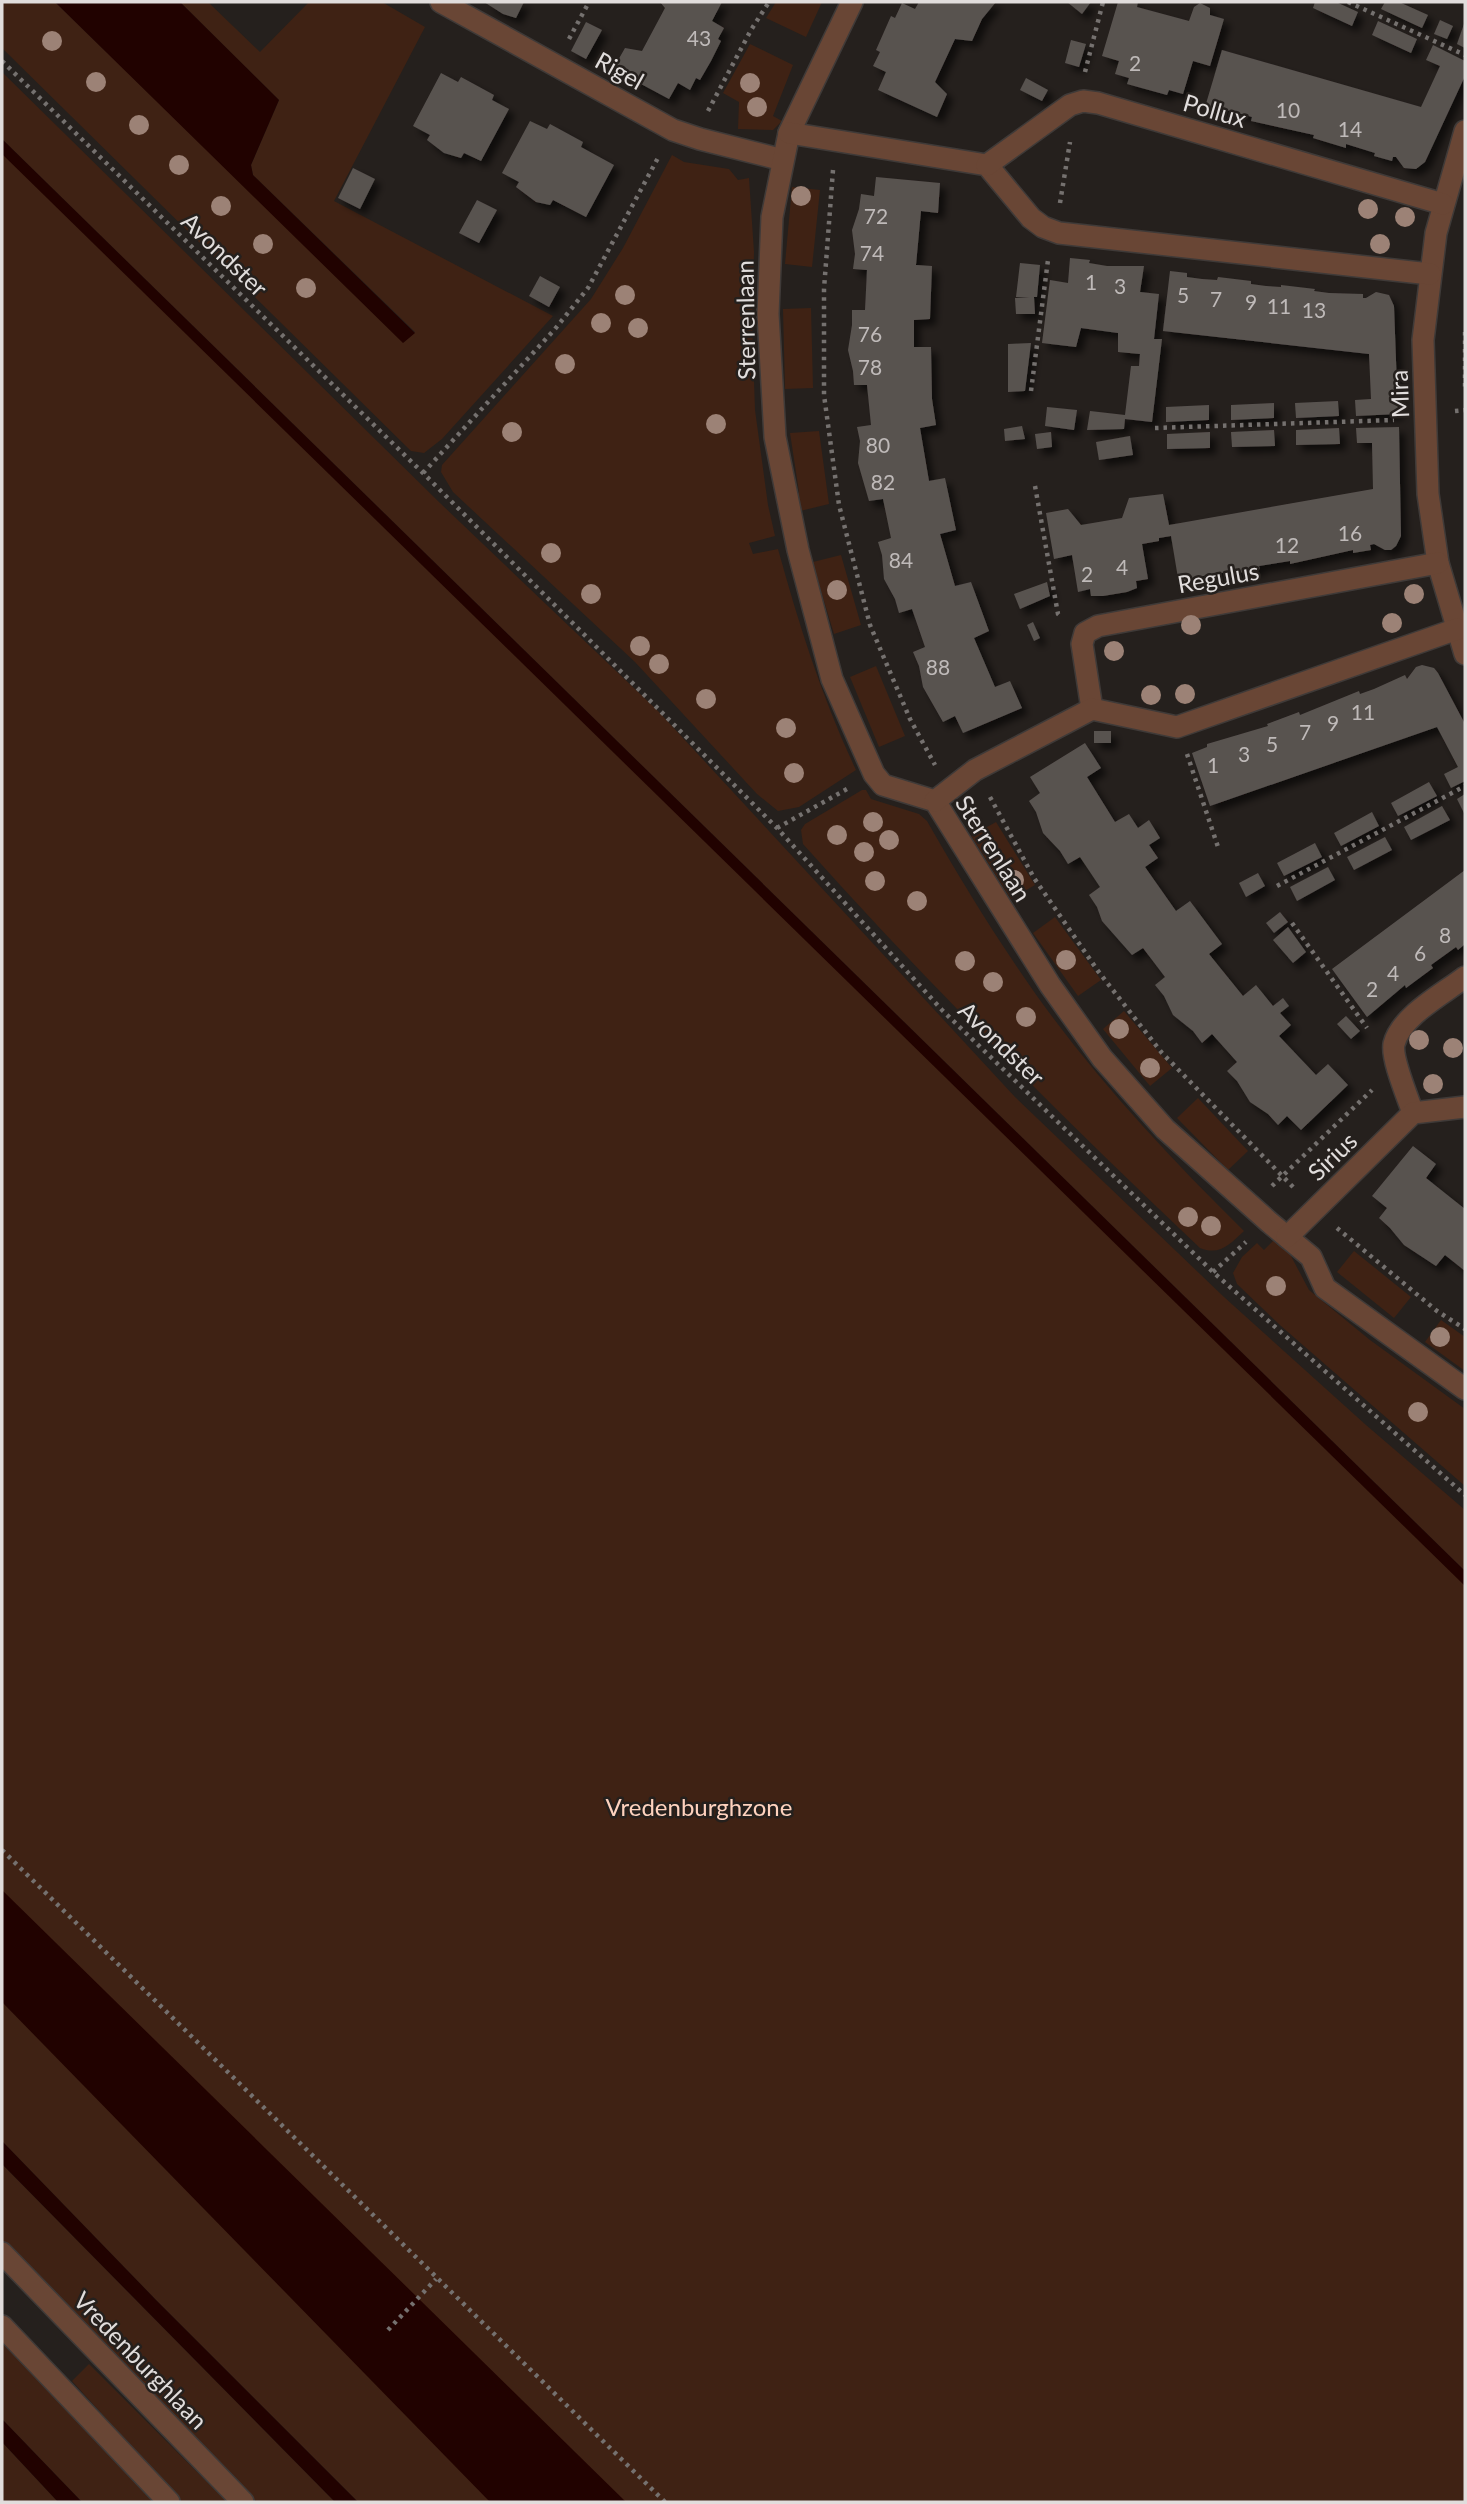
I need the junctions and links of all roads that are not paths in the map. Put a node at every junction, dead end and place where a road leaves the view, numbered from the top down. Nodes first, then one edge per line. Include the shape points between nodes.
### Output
1 (441, 2) edge
2 (852, 2) edge
3 (1465, 131) edge
4 (789, 133) junction
5 (783, 160) junction
6 (987, 165) junction
7 (1443, 204) junction
8 (1430, 274) junction
9 (1438, 563) junction
10 (1457, 629) junction
11 (1465, 654) edge
12 (1092, 709) junction
13 (942, 796) junction
14 (1465, 977) edge
15 (1465, 1107) edge
16 (1413, 1113) junction
17 (1287, 1237) junction
18 (1465, 1389) edge
19 (2, 2253) edge
20 (2, 2326) edge
21 (169, 2502) edge
22 (243, 2502) edge

1 - 5 street, Rigel via 673,130
2 - 4 street, Sterrenlaan
3 - 7 street, Mira
4 - 5 street, Sterrenlaan
4 - 6 street
5 - 13 street, Sterrenlaan via 772,217 768,314 775,438 798,550 832,679 874,774 883,785
6 - 7 street, Pollux via 1070,105 1083,101
6 - 8 street via 1031,218 1059,233
7 - 8 street, Mira
8 - 9 street, Mira via 1423,340 1428,494
9 - 10 street, Mira
9 - 12 street, Regulus via 1098,626 1085,633 1082,644
10 - 11 street, Mira
10 - 12 street via 1177,727
12 - 13 street via 975,770
13 - 17 street, Sterrenlaan via 1050,985 1102,1058 1165,1129
14 - 16 street via 1405,1021 1394,1046
15 - 16 street
16 - 17 street, Sirius
17 - 18 street, Sterrenlaan via 1311,1257 1325,1288
19 - 22 street, Vredenburghlaan
20 - 21 street

